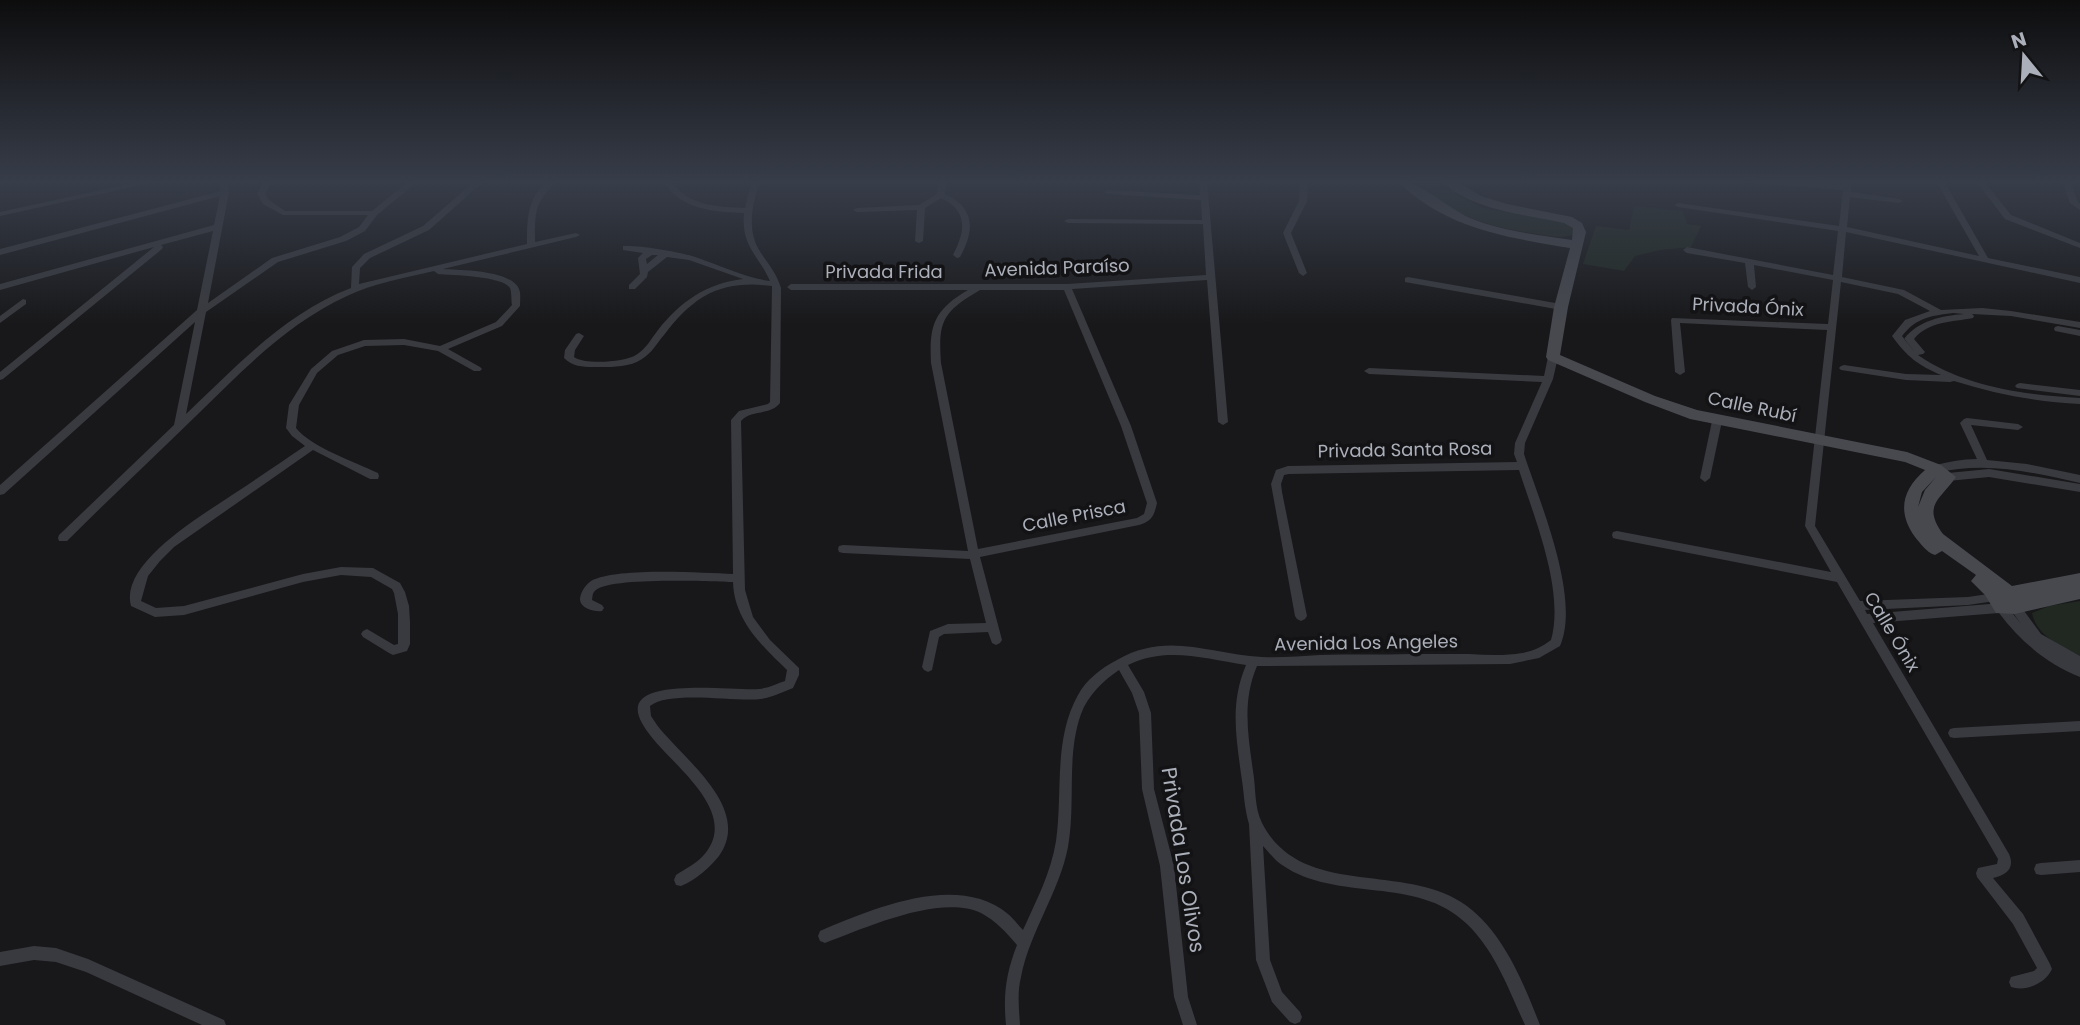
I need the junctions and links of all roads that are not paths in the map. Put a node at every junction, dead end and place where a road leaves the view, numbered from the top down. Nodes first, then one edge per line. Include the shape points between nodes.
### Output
1 (87, 229) edge
2 (211, 229) edge
3 (217, 229) edge
4 (362, 229) edge
5 (424, 229) edge
6 (531, 229) edge
7 (749, 229) edge
8 (920, 229) edge
9 (966, 229) edge
10 (1206, 229) edge
11 (1289, 229) edge
12 (1490, 229) edge
13 (1580, 229) edge
14 (1843, 229) joint
15 (1969, 229) edge
16 (2037, 229) edge
17 (576, 235) dead end
18 (919, 241) dead end
19 (164, 243) junction
20 (1577, 245) junction
21 (531, 246) junction
22 (2080, 246) edge
23 (626, 248) dead end
24 (1687, 250) dead end
25 (0, 252) edge
26 (650, 252) junction
27 (666, 253) junction
28 (957, 255) dead end
29 (1985, 259) junction
30 (1749, 262) junction
31 (424, 271) junction
32 (644, 271) junction
33 (1303, 273) dead end
34 (1210, 277) junction
35 (1837, 278) junction
36 (1408, 280) dead end
37 (2080, 280) edge
38 (755, 282) junction
39 (0, 286) edge
40 (777, 286) junction
41 (632, 287) dead end
42 (791, 287) dead end
43 (1067, 287) junction
44 (1752, 287) dead end
45 (355, 288) junction
46 (977, 288) junction
47 (23, 302) dead end
48 (1561, 307) junction
49 (203, 310) junction
50 (1940, 312) junction
51 (1950, 318) junction
52 (0, 320) edge
53 (2080, 325) edge
54 (1830, 327) junction
55 (2080, 333) edge
56 (579, 337) dead end
57 (441, 349) junction
58 (1553, 357) junction
59 (1844, 368) dead end
60 (477, 369) dead end
61 (1370, 371) dead end
62 (1680, 372) dead end
63 (1956, 376) junction
64 (0, 377) edge
65 (1548, 379) junction
66 (2078, 399) edge
67 (1717, 421) junction
68 (1223, 422) dead end
69 (179, 425) junction
70 (2018, 427) dead end
71 (1818, 441) junction
72 (312, 446) junction
73 (1984, 463) junction
74 (1523, 466) junction
75 (1942, 473) junction
76 (374, 476) dead end
77 (1706, 478) dead end
78 (2080, 479) edge
79 (2080, 488) edge
80 (0, 491) edge
81 (1617, 535) dead end
82 (63, 538) dead end
83 (843, 549) dead end
84 (974, 554) junction
85 (737, 578) junction
86 (1839, 578) junction
87 (2080, 579) edge
88 (2080, 592) edge
89 (2005, 601) junction
90 (1858, 606) junction
91 (598, 608) dead end
92 (1301, 616) dead end
93 (1866, 619) junction
94 (993, 626) junction
95 (367, 634) dead end
96 (996, 640) dead end
97 (1253, 661) junction
98 (2080, 662) edge
99 (1121, 663) junction
100 (928, 667) dead end
101 (2080, 672) edge
102 (2080, 726) edge
103 (1954, 733) dead end
104 (1254, 822) junction
105 (2080, 866) edge
106 (2041, 869) dead end
107 (681, 880) dead end
108 (825, 936) dead end
109 (1023, 941) junction
110 (0, 959) edge
111 (2016, 982) dead end
112 (1295, 1017) dead end
113 (219, 1025) edge
114 (1013, 1025) edge
115 (1191, 1025) edge
116 (1533, 1025) edge

1 - 25 street
2 - 19 street
3 - 49 street
4 - 49 street via 263,266
5 - 45 street via 367,256 356,267
6 - 21 street
7 - 40 street via 749,239
8 - 18 street
9 - 28 street
10 - 34 street
11 - 33 street
12 - 20 street
13 - 20 street
14 - 29 street
14 - 35 street, Calle Ónix
15 - 29 street
16 - 22 street
17 - 21 street
19 - 39 street
19 - 64 street
20 - 48 street, Avenida Los Angeles
21 - 31 street
23 - 26 street
24 - 30 street
26 - 27 street
26 - 32 street via 642,258
27 - 32 street
27 - 38 street via 691,257
29 - 37 street
30 - 35 street
30 - 44 street
31 - 45 street
31 - 57 street via 500,278 509,283 517,298 516,306 499,324
32 - 41 street
34 - 43 street, Avenida Paraíso
34 - 68 street
35 - 50 street via 1901,292
35 - 54 street, Calle Ónix
36 - 48 street
38 - 40 street
38 - 56 street via 720,286 693,299 634,360 576,363 569,355
40 - 85 street via 775,404 742,413 736,420
42 - 46 street, Privada Frida
43 - 46 street, Avenida Paraíso
43 - 84 street, Calle Prisca via 1113,393 1153,510 1139,521
45 - 69 street via 277,334
46 - 84 street, Avenida Paraíso via 940,314 934,337
47 - 52 street
48 - 58 street, Avenida Los Angeles
49 - 69 street
49 - 80 street
50 - 51 street
50 - 53 street via 1979,310
50 - 63 street via 1910,323 1897,336 1910,352
51 - 55 street via 1997,317
51 - 63 street via 1913,332 1909,339 1923,355
54 - 62 street, Privada Ónix via 1675,320
54 - 71 street, Calle Ónix
57 - 60 street
57 - 72 street via 404,342 364,343 322,361 302,388 291,416 295,434
58 - 65 street, Avenida Los Angeles
58 - 67 street, Calle Rubí via 1650,399
59 - 63 street via 1906,377
61 - 65 street
63 - 66 street
65 - 74 street, Avenida Los Angeles via 1520,443
67 - 71 street, Calle Rubí
67 - 77 street
69 - 82 street
70 - 73 street via 1966,421
71 - 75 street, Calle Rubí via 1907,457
71 - 86 street, Calle Ónix via 1810,526
72 - 76 street
72 - 95 street via 159,553 140,580 135,603 150,612 166,612 228,601 310,575 361,571 384,577 397,587 404,644 393,650
73 - 75 street via 1957,464
73 - 78 street
74 - 92 street, Privada Santa Rosa via 1280,473 1276,484
74 - 97 street, Avenida Los Angeles via 1561,606 1560,637 1551,648 1517,658
75 - 79 street via 1989,473
75 - 89 street via 1927,496 1925,519 1947,547
81 - 86 street
83 - 84 street, Calle Prisca
84 - 94 street, Avenida Paraíso
85 - 91 street via 596,584 586,602
85 - 107 street via 748,619 793,668 793,675 789,684 769,693 661,694 644,705 652,728 717,806 724,824 713,856
86 - 90 street, Calle Ónix
87 - 89 street
88 - 89 street
89 - 90 street
89 - 93 street
89 - 98 street via 2037,636
89 - 101 street via 2014,625 2036,648
90 - 93 street, Calle Ónix
93 - 111 street, Calle Ónix via 2004,858 2000,870 1987,871 1984,877 2018,919 2045,969 2038,978
94 - 96 street, Avenida Paraíso
94 - 100 street via 941,629 934,634
97 - 99 street via 1156,650
97 - 104 street, Avenida Los Angeles via 1242,683 1239,710
99 - 109 street via 1092,685 1074,717 1058,864
99 - 115 street, Privada Los Olivos via 1145,713 1148,789 1167,866 1181,997
102 - 103 street
104 - 112 street, Avenida Los Angeles via 1263,960 1276,997
104 - 116 street via 1285,862 1308,874 1418,890 1457,906 1490,939
105 - 106 street
108 - 109 street via 943,900 988,908 1008,921
109 - 114 street via 1011,985
110 - 113 street via 34,953 56,955

